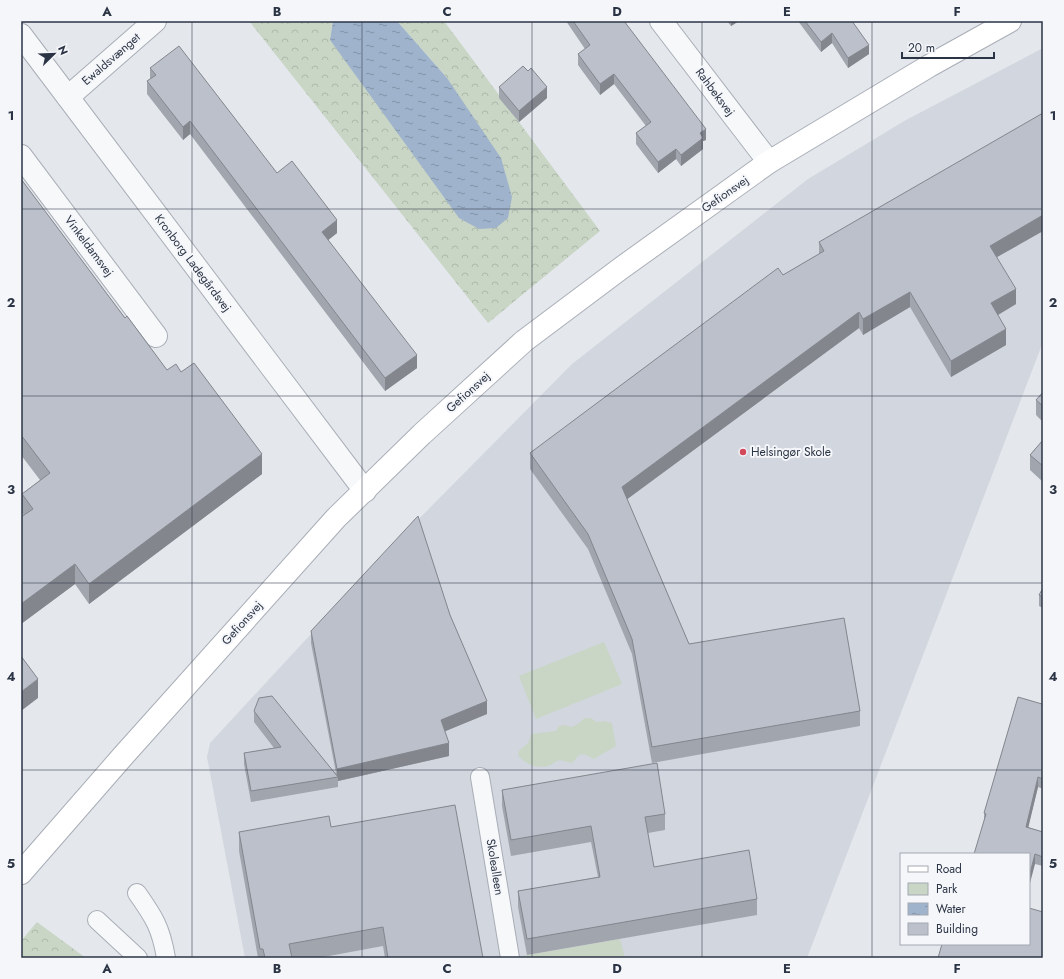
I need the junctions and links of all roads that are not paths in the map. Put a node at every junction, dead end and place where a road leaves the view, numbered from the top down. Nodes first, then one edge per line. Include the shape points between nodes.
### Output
1 (155, 21) edge
2 (661, 21) edge
3 (1010, 21) edge
4 (21, 35) edge
5 (68, 97) junction
6 (21, 156) edge
7 (769, 162) junction
8 (156, 336) dead end
9 (365, 491) junction
10 (480, 777) dead end
11 (21, 873) edge
12 (137, 893) dead end
13 (98, 920) dead end
14 (138, 958) edge
15 (166, 958) edge
16 (510, 958) edge

1 - 5 street, Ewaldsvænget
2 - 7 street, Rahbeksvej
3 - 7 main road, Gefionsvej via 929,66
4 - 5 street, Kronborg Ladegårdsvej
5 - 9 street, Kronborg Ladegårdsvej
6 - 8 street, Vinkeldamsvej
7 - 9 main road, Gefionsvej via 524,341 422,434
9 - 11 main road, Gefionsvej via 336,518
10 - 16 lane, Skolealleen
12 - 15 lane via 155,918
13 - 14 lane

